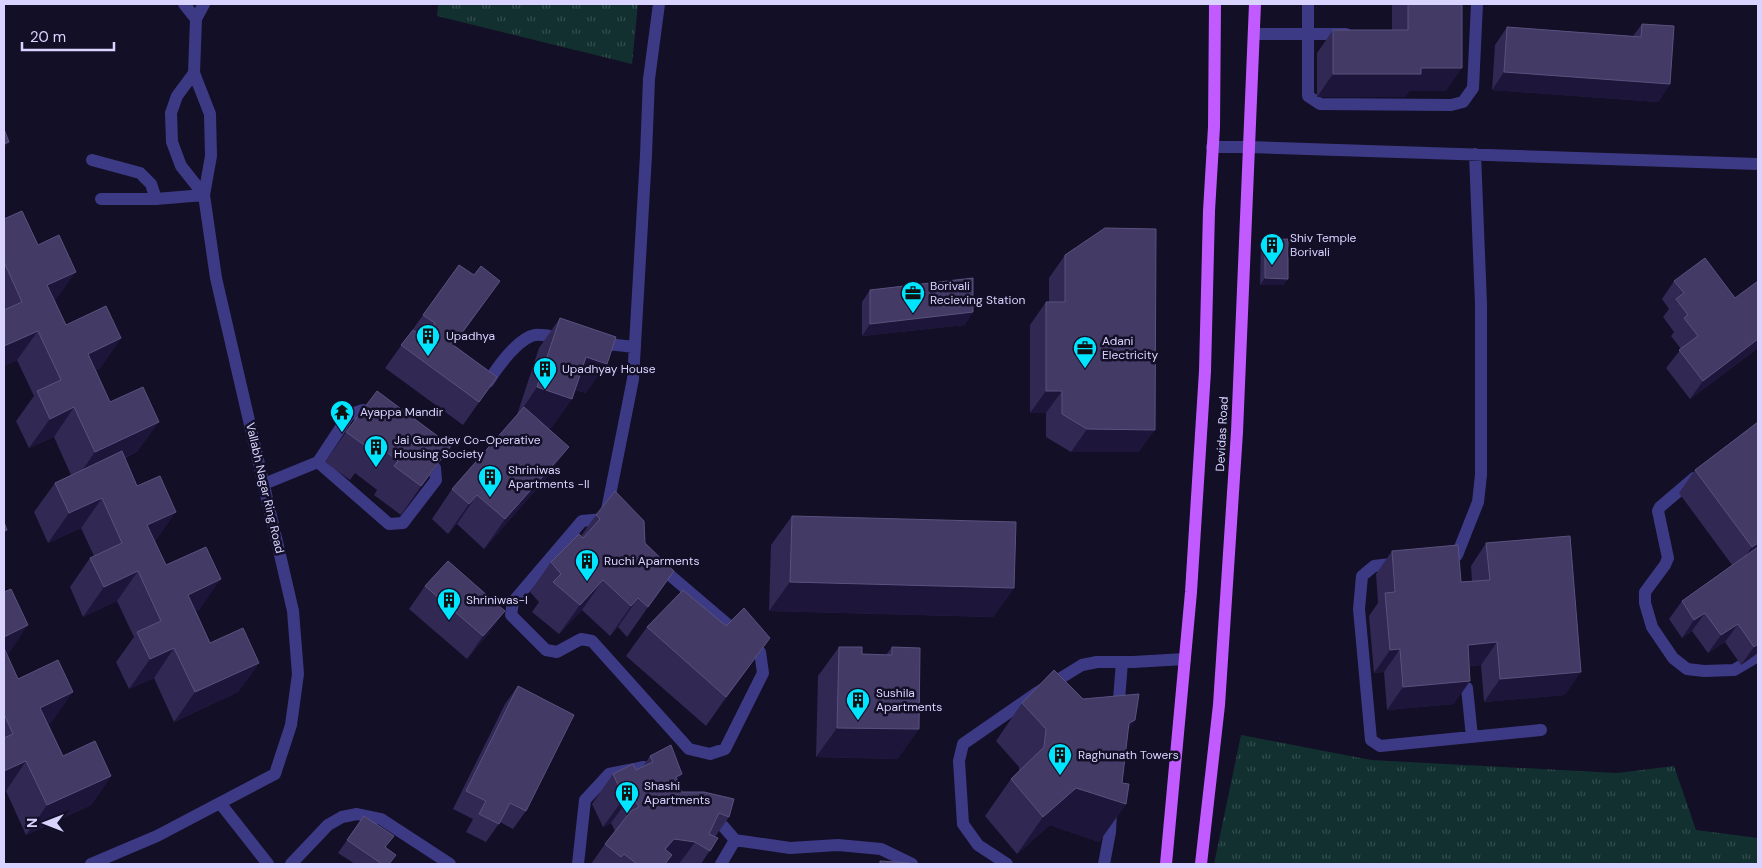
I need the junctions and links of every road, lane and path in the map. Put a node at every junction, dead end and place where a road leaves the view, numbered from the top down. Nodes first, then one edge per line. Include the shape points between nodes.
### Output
1 (184, 4) edge
2 (204, 4) edge
3 (659, 4) edge
4 (1215, 4) edge
5 (1255, 4) edge
6 (1308, 4) edge
7 (1477, 4) edge
8 (196, 19) junction
9 (1254, 34) junction
10 (1308, 34) junction
11 (1356, 34) edge
12 (194, 74) junction
13 (1249, 146) junction
14 (1212, 148) junction
15 (1475, 154) junction
16 (92, 160) dead end
17 (1758, 164) edge
18 (204, 195) junction
19 (101, 199) dead end
20 (156, 199) junction
21 (571, 339) edge
22 (588, 342) edge
23 (635, 347) junction
24 (488, 382) edge
25 (384, 428) edge
26 (413, 451) edge
27 (318, 462) junction
28 (1707, 467) edge
29 (264, 484) junction
30 (1457, 556) junction
31 (649, 558) edge
32 (1438, 559) edge
33 (1411, 562) edge
34 (1459, 572) edge
35 (1758, 656) edge
36 (1185, 659) junction
37 (1122, 662) junction
38 (1467, 688) edge
39 (1118, 722) edge
40 (1541, 730) dead end
41 (1472, 737) junction
42 (667, 784) edge
43 (1113, 792) edge
44 (220, 803) junction
45 (696, 809) edge
46 (735, 840) junction
47 (91, 864) edge
48 (268, 864) edge
49 (291, 864) edge
50 (450, 864) edge
51 (578, 864) edge
52 (721, 864) edge
53 (912, 864) edge
54 (1007, 864) edge
55 (1104, 864) edge
56 (1166, 864) edge
57 (1201, 864) edge

1 - 8 street
2 - 8 street
3 - 23 street via 649,79
4 - 14 main road, Devidas Road
5 - 9 main road, Devidas Road
6 - 10 street
7 - 10 street via 1473,88 1463,102 1451,105 1320,104 1308,96
8 - 12 street, Vallabh Nagar Ring Road
9 - 10 street
9 - 13 main road, Devidas Road
10 - 11 street
12 - 18 street, Vallabh Nagar Ring Road via 210,114 211,156
12 - 18 street via 177,96 171,113 172,142 181,166
13 - 14 street
13 - 15 street
13 - 57 main road, Devidas Road via 1237,432 1222,666
14 - 36 main road, Devidas Road via 1204,381
15 - 17 street
15 - 30 street via 1481,304 1481,475 1478,502
16 - 20 street via 140,173 151,184
18 - 20 street
18 - 29 street, Vallabh Nagar Ring Road via 216,278
19 - 20 street
21 - 24 street via 536,335 527,339 506,356
22 - 23 street
23 - 31 street via 633,379 608,523 582,521 513,602 511,615 546,650 557,652 581,639 592,641 689,749 710,754 725,749 763,673 760,652
25 - 27 street via 363,410 350,415
26 - 27 street via 435,468 436,480 403,523 390,524
27 - 29 street
28 - 35 street via 1658,511 1668,558 1645,592 1645,603 1652,627 1672,658 1687,669 1734,670
29 - 44 street, Vallabh Nagar Ring Road via 293,612 298,674 290,725 275,774
30 - 32 street
30 - 34 street
33 - 41 street via 1374,566 1362,576 1359,609 1371,740 1380,746
36 - 37 street
36 - 56 main road, Devidas Road
37 - 39 street
37 - 54 street via 1082,665 963,744 959,761 963,824 978,845
38 - 41 street
40 - 41 street
42 - 51 street via 661,776 644,767 609,774 585,800
43 - 55 street
44 - 47 street, Vallabh Nagar Ring Road via 157,836
44 - 48 street
45 - 46 street via 723,826
46 - 52 street
46 - 53 street via 790,848 838,845 880,849
49 - 50 street via 328,825 357,814 381,819

